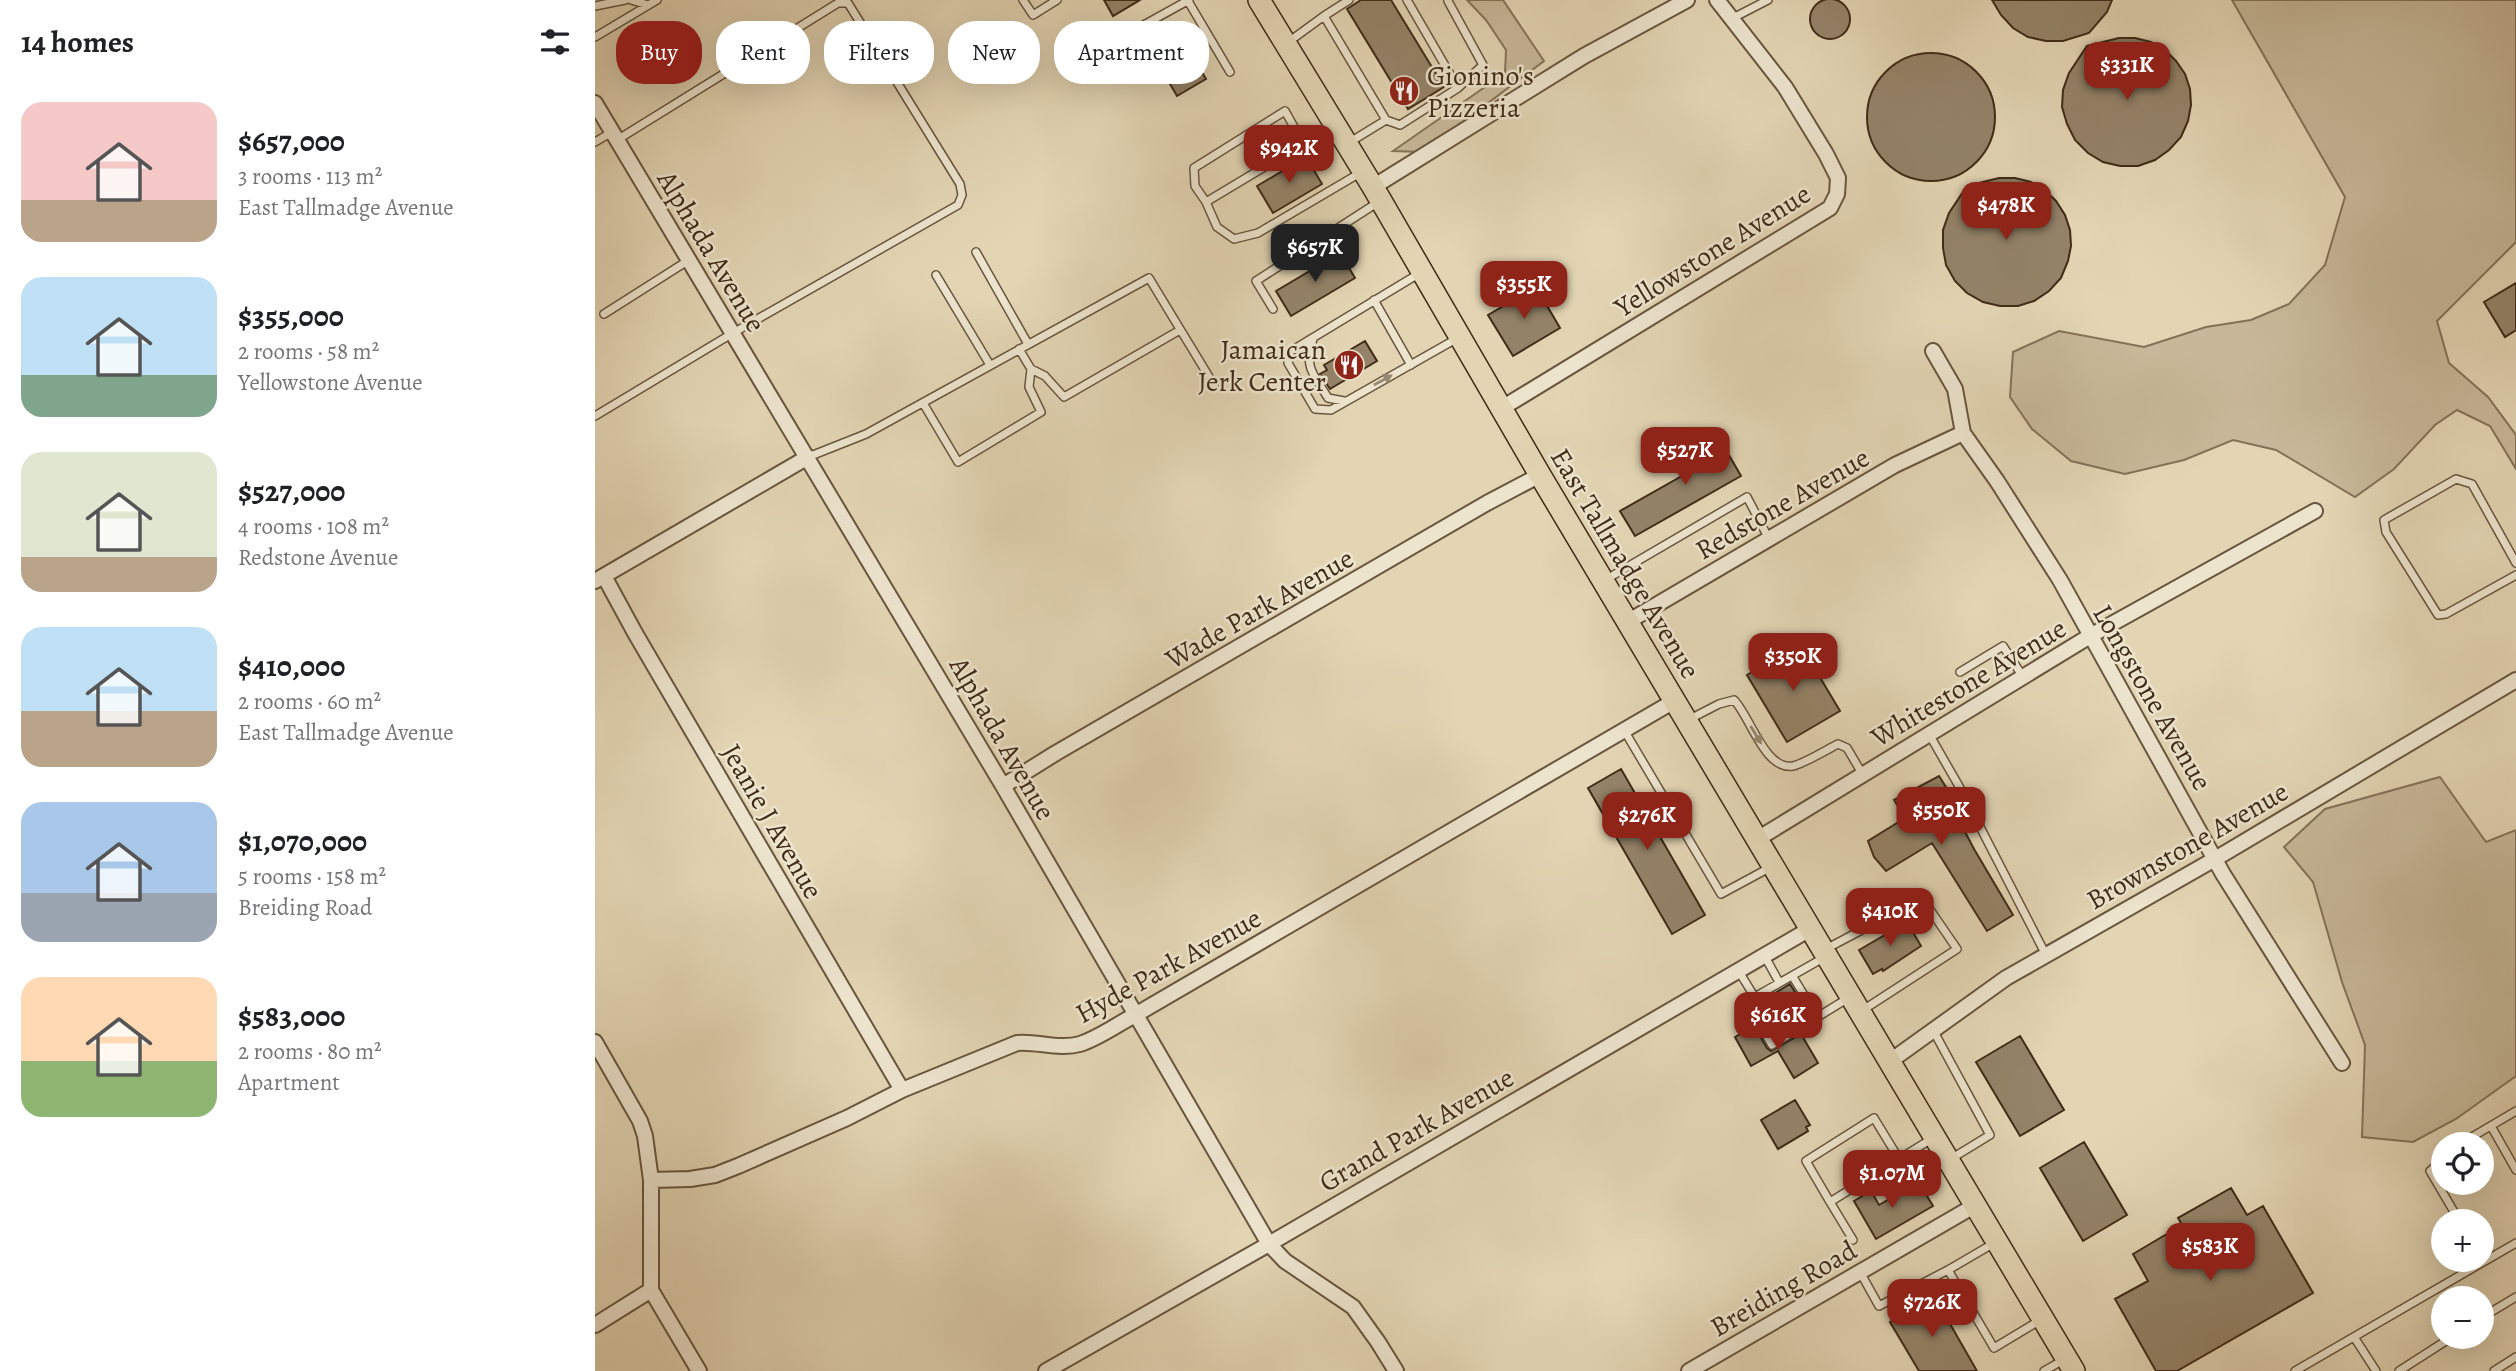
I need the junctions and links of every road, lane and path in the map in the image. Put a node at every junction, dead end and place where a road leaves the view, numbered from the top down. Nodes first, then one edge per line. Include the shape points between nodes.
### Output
1 (625, 0) edge
2 (631, 0) edge
3 (657, 0) edge
4 (1023, 0) edge
5 (1057, 0) edge
6 (1189, 0) edge
7 (1259, 0) edge
8 (1349, 0) edge
9 (1406, 0) edge
10 (1687, 0) edge
11 (1717, 0) edge
12 (1768, 0) edge
13 (1448, 1) edge
14 (648, 5) junction
15 (595, 6) edge
16 (1324, 16) junction
17 (1731, 19) junction
18 (1151, 21) edge
19 (595, 37) edge
20 (1286, 44) junction
21 (1230, 72) dead end
22 (1458, 88) junction
23 (595, 103) edge
24 (1386, 120) junction
25 (1335, 124) junction
26 (615, 136) junction
27 (595, 142) edge
28 (1303, 143) junction
29 (1347, 144) junction
30 (1372, 186) junction
31 (1206, 202) junction
32 (976, 252) dead end
33 (689, 260) junction
34 (1423, 272) junction
35 (936, 275) dead end
36 (1374, 300) junction
37 (1273, 309) dead end
38 (604, 314) dead end
39 (1180, 330) junction
40 (733, 333) junction
41 (1460, 336) junction
42 (1313, 338) junction
43 (1028, 344) junction
44 (1019, 349) junction
45 (1933, 351) dead end
46 (991, 365) junction
47 (1411, 365) junction
48 (1031, 369) junction
49 (1213, 385) dead end
50 (1346, 401) junction
51 (923, 403) junction
52 (1502, 408) junction
53 (595, 416) edge
54 (1963, 433) junction
55 (808, 457) junction
56 (1540, 475) junction
57 (2315, 511) dead end
58 (1769, 539) junction
59 (2516, 563) edge
60 (2516, 575) edge
61 (600, 578) edge
62 (1605, 581) junction
63 (1629, 621) junction
64 (2089, 636) junction
65 (1960, 672) dead end
66 (2023, 677) junction
67 (2516, 680) edge
68 (1676, 700) junction
69 (1688, 720) junction
70 (1624, 730) junction
71 (1929, 734) junction
72 (1863, 775) junction
73 (1003, 786) junction
74 (1759, 838) junction
75 (2215, 859) junction
76 (1774, 865) junction
77 (1811, 929) junction
78 (1824, 954) junction
79 (1763, 955) junction
80 (2046, 955) junction
81 (1738, 970) junction
82 (1793, 976) junction
83 (1779, 982) junction
84 (1754, 996) junction
85 (1855, 1004) junction
86 (1135, 1015) junction
87 (1818, 1018) junction
88 (1933, 1030) junction
89 (595, 1042) edge
90 (1889, 1062) junction
91 (2342, 1063) dead end
92 (902, 1090) junction
93 (2516, 1111) edge
94 (2491, 1126) junction
95 (2481, 1132) edge
96 (1934, 1137) junction
97 (1899, 1159) junction
98 (1948, 1161) junction
99 (2516, 1170) edge
100 (651, 1180) junction
101 (1830, 1202) junction
102 (1974, 1206) junction
103 (1853, 1240) dead end
104 (1996, 1242) junction
105 (2516, 1243) edge
106 (1269, 1244) junction
107 (2494, 1254) edge
108 (1948, 1270) junction
109 (1860, 1272) junction
110 (2463, 1272) edge
111 (651, 1290) junction
112 (2516, 1297) edge
113 (2494, 1310) edge
114 (2043, 1319) junction
115 (595, 1325) edge
116 (2354, 1337) junction
117 (2433, 1349) edge
118 (2516, 1357) edge
119 (2071, 1364) edge
120 (699, 1371) edge
121 (1046, 1371) edge
122 (1396, 1371) edge
123 (1689, 1371) edge
124 (2044, 1371) edge
125 (2295, 1371) edge
126 (2376, 1371) edge
127 (2399, 1371) edge
128 (2494, 1371) edge

1 - 15 lane
2 - 14 lane
3 - 14 lane
4 - 5 lane via 1033,15
6 - 18 lane
6 - 21 lane
7 - 20 main road, East Tallmadge Avenue
8 - 16 lane
9 - 22 lane
10 - 30 street via 1584,56
11 - 17 street
12 - 17 lane
13 - 22 lane via 1483,65
14 - 19 lane
16 - 20 lane
16 - 24 lane
17 - 52 street, Yellowstone Avenue via 1785,87 1838,178 1830,208
20 - 25 main road, East Tallmadge Avenue
22 - 24 lane via 1400,125
23 - 26 street, Alphada Avenue
24 - 29 lane
25 - 28 lane
25 - 29 main road, East Tallmadge Avenue
26 - 27 lane
26 - 33 street, Alphada Avenue
26 - 40 lane via 844,2 960,184 958,205
28 - 31 lane
28 - 31 lane via 1285,111 1194,168 1195,186
29 - 30 main road, East Tallmadge Avenue
30 - 31 lane via 1234,239 1217,227
30 - 34 main road, East Tallmadge Avenue
30 - 37 lane via 1256,281
32 - 43 lane
33 - 38 lane
33 - 40 street, Alphada Avenue
34 - 36 lane
34 - 41 main road, East Tallmadge Avenue
35 - 46 lane
36 - 42 lane
36 - 47 lane
39 - 43 lane via 1149,278
39 - 48 lane via 1064,397 1045,376
39 - 49 lane
40 - 53 lane
40 - 55 street, Alphada Avenue
41 - 47 lane
41 - 52 main road, East Tallmadge Avenue
42 - 50 lane via 1307,358 1311,368 1328,398
42 - 50 lane via 1291,351 1288,363 1315,409 1331,410
43 - 44 lane
44 - 46 lane
44 - 48 lane
45 - 54 street, Longstone Avenue via 1955,389
46 - 51 lane
50 -> 47 lane
48 - 51 lane via 1029,387 1041,412 958,463
51 - 55 lane via 866,434
52 - 56 main road, East Tallmadge Avenue
54 - 58 street, Redstone Avenue via 1895,465
54 - 64 street, Longstone Avenue via 2060,580
55 - 61 street
55 - 73 street, Alphada Avenue
56 - 62 main road, East Tallmadge Avenue
56 - 73 street, Wade Park Avenue
57 - 64 street, Whitestone Avenue
58 - 62 lane via 1747,497
58 - 63 street, Redstone Avenue
59 - 60 lane via 2472,484 2456,479 2384,520 2386,532 2438,615
61 - 92 street, Jeanie J Avenue
62 - 63 main road, East Tallmadge Avenue
63 - 68 main road, East Tallmadge Avenue
64 - 66 street, Whitestone Avenue
64 - 75 street, Longstone Avenue
65 - 66 lane via 2003,646
66 - 71 street, Whitestone Avenue
67 - 75 street, Brownstone Avenue
68 - 69 main road, East Tallmadge Avenue
68 - 70 street, Hyde Park Avenue
69 -> 72 lane via 1734,700 1769,756 1781,765 1794,766 1838,744 1847,748
69 - 74 main road, East Tallmadge Avenue
70 - 76 lane via 1721,894
70 - 86 street, Hyde Park Avenue
71 - 72 street, Whitestone Avenue
71 - 80 lane
72 - 74 street, Whitestone Avenue
73 - 86 street, Alphada Avenue
74 - 76 main road, East Tallmadge Avenue
75 - 80 street, Brownstone Avenue
75 - 91 street, Longstone Avenue
76 - 77 main road, East Tallmadge Avenue
77 - 78 main road, East Tallmadge Avenue
77 - 79 street, Grand Park Avenue
78 - 82 lane
78 - 85 main road, East Tallmadge Avenue
78 - 85 lane via 1922,898 1957,949
79 - 81 street, Grand Park Avenue
79 - 83 lane
80 - 88 street, Brownstone Avenue
81 - 84 lane
81 - 106 street, Grand Park Avenue
82 - 83 lane
82 - 87 lane
83 - 84 lane via 1773,990
84 - 87 lane via 1746,1002 1772,1045
85 - 87 lane
85 - 90 main road, East Tallmadge Avenue
86 - 92 street, Hyde Park Avenue via 1079,1044 1017,1043
86 - 106 street, Alphada Avenue
88 - 90 street, Brownstone Avenue
88 - 98 lane via 1990,1135
89 - 100 street via 640,1121
90 - 96 main road, East Tallmadge Avenue
92 - 100 street, Hyde Park Avenue via 715,1175
93 - 94 lane
94 - 95 lane
94 - 99 lane
96 - 97 lane
96 - 98 main road, East Tallmadge Avenue
97 - 101 lane
97 - 101 lane via 1874,1118 1851,1132 1806,1161
98 - 102 main road, East Tallmadge Avenue
100 - 111 street
101 - 103 lane
102 - 104 main road, East Tallmadge Avenue
102 - 109 street, Breiding Road
104 - 108 lane
104 - 114 main road, East Tallmadge Avenue
105 - 107 lane
106 - 121 street, Grand Park Avenue
106 - 122 street, Alphada Avenue via 1285,1261 1353,1307
108 - 109 lane via 1878,1306
108 - 114 lane via 1994,1348
109 - 123 street, Breiding Road
110 - 116 lane
111 - 115 street
111 - 120 street
112 - 113 lane
114 - 119 main road, East Tallmadge Avenue
116 - 125 lane
116 - 126 lane
117 - 127 lane
118 - 128 lane
119 - 124 lane

